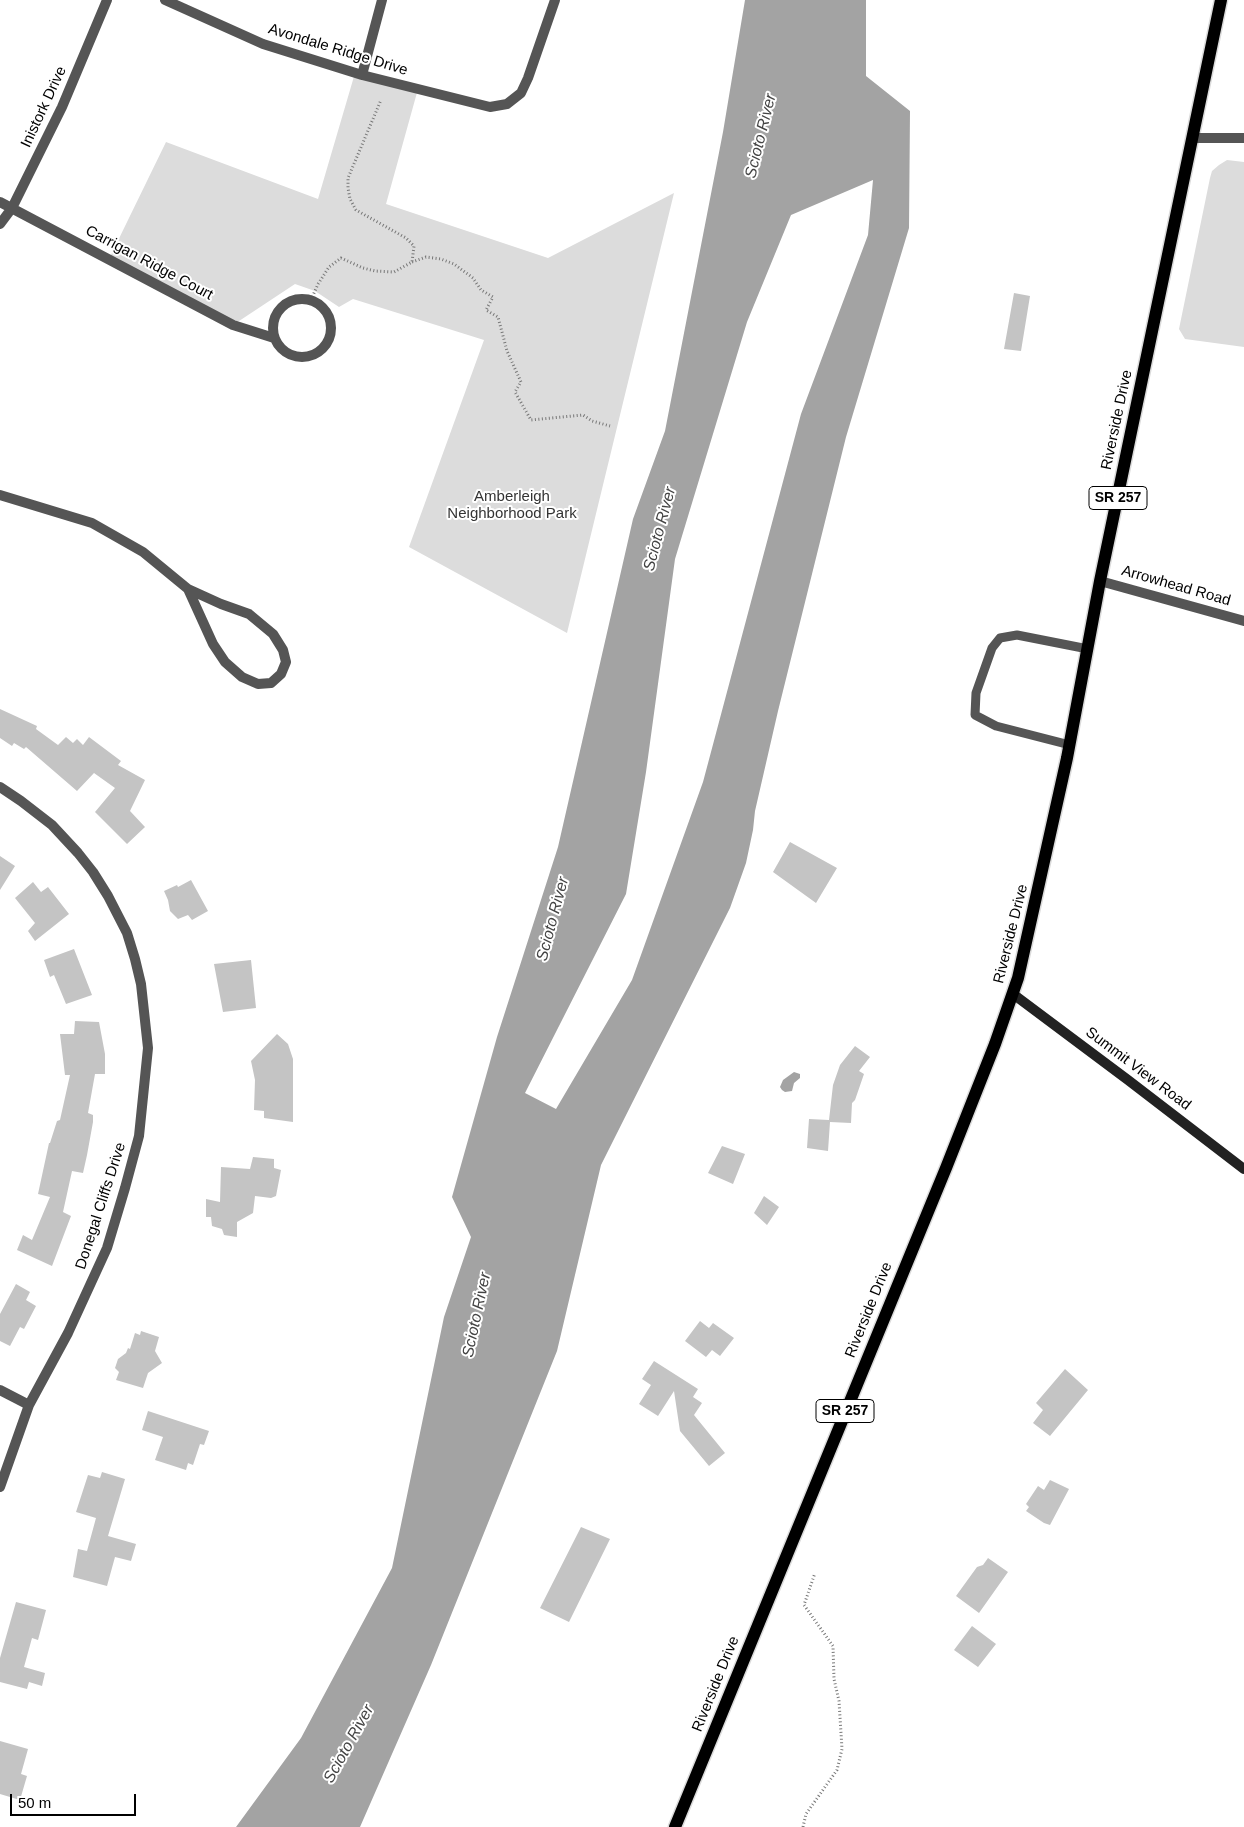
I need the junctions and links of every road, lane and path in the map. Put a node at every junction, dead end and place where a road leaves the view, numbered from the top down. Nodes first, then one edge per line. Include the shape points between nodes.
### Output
1 (107, 0) edge
2 (165, 0) edge
3 (382, 0) edge
4 (555, 0) edge
5 (1221, 0) edge
6 (362, 75) junction
7 (381, 100) dead end
8 (1192, 138) junction
9 (1244, 138) edge
10 (0, 202) edge
11 (12, 208) junction
12 (0, 224) edge
13 (412, 262) junction
14 (311, 300) junction
15 (274, 338) junction
16 (610, 426) dead end
17 (0, 495) edge
18 (1100, 580) junction
19 (188, 589) junction
20 (1244, 621) edge
21 (1088, 649) junction
22 (1070, 744) junction
23 (0, 787) edge
24 (1012, 994) junction
25 (1244, 1169) edge
26 (0, 1390) edge
27 (29, 1405) junction
28 (0, 1487) edge
29 (814, 1573) dead end
30 (675, 1827) edge
31 (803, 1827) edge

1 - 11 street, Inistork Drive via 62,107
2 - 6 street, Avondale Ridge Drive via 263,44
3 - 6 street
4 - 6 street, Avondale Ridge Drive via 528,78 521,93 507,104 490,107
5 - 8 main road, Riverside Drive / SR 257
7 - 13 path via 348,178 350,199 356,210 406,238 414,246
8 - 9 street
8 - 18 main road, Riverside Drive / SR 257
10 - 11 street, Carrigan Ridge Court
11 - 12 street, Inistork Drive
11 - 15 street, Carrigan Ridge Court via 233,325
13 - 14 path via 394,272 375,271 341,258 329,267
13 - 16 path via 426,257 454,264 493,297 486,310 498,317 507,351 521,382 515,392 532,420 584,415
14 - 15 street via 292,300 284,304 274,320
14 - 15 street, Carrigan Ridge Court via 326,311 330,320 329,339 324,347 306,357 296,357 279,347
17 - 19 street via 92,522 143,552
18 - 20 street, Arrowhead Road
18 - 21 main road, Riverside Drive / SR 257
19 - 19 street via 213,644 225,662 258,684 271,683 281,674 286,662 273,634 249,614
21 - 22 main road, Riverside Drive / SR 257
21 - 22 lane via 1017,636 1000,638 992,648 976,693 975,715 996,726
22 - 24 main road, Riverside Drive / SR 257
23 - 27 street, Donegal Cliffs Drive via 52,826 78,853 108,896 127,933 135,959 148,1048 139,1136 106,1248 68,1333
24 - 25 street, Summit View Road
24 - 30 main road, Riverside Drive / SR 257 via 946,1168
26 - 27 street
27 - 28 street, Donegal Cliffs Drive
29 - 31 path via 804,1605 833,1646 842,1750 837,1770 806,1814

